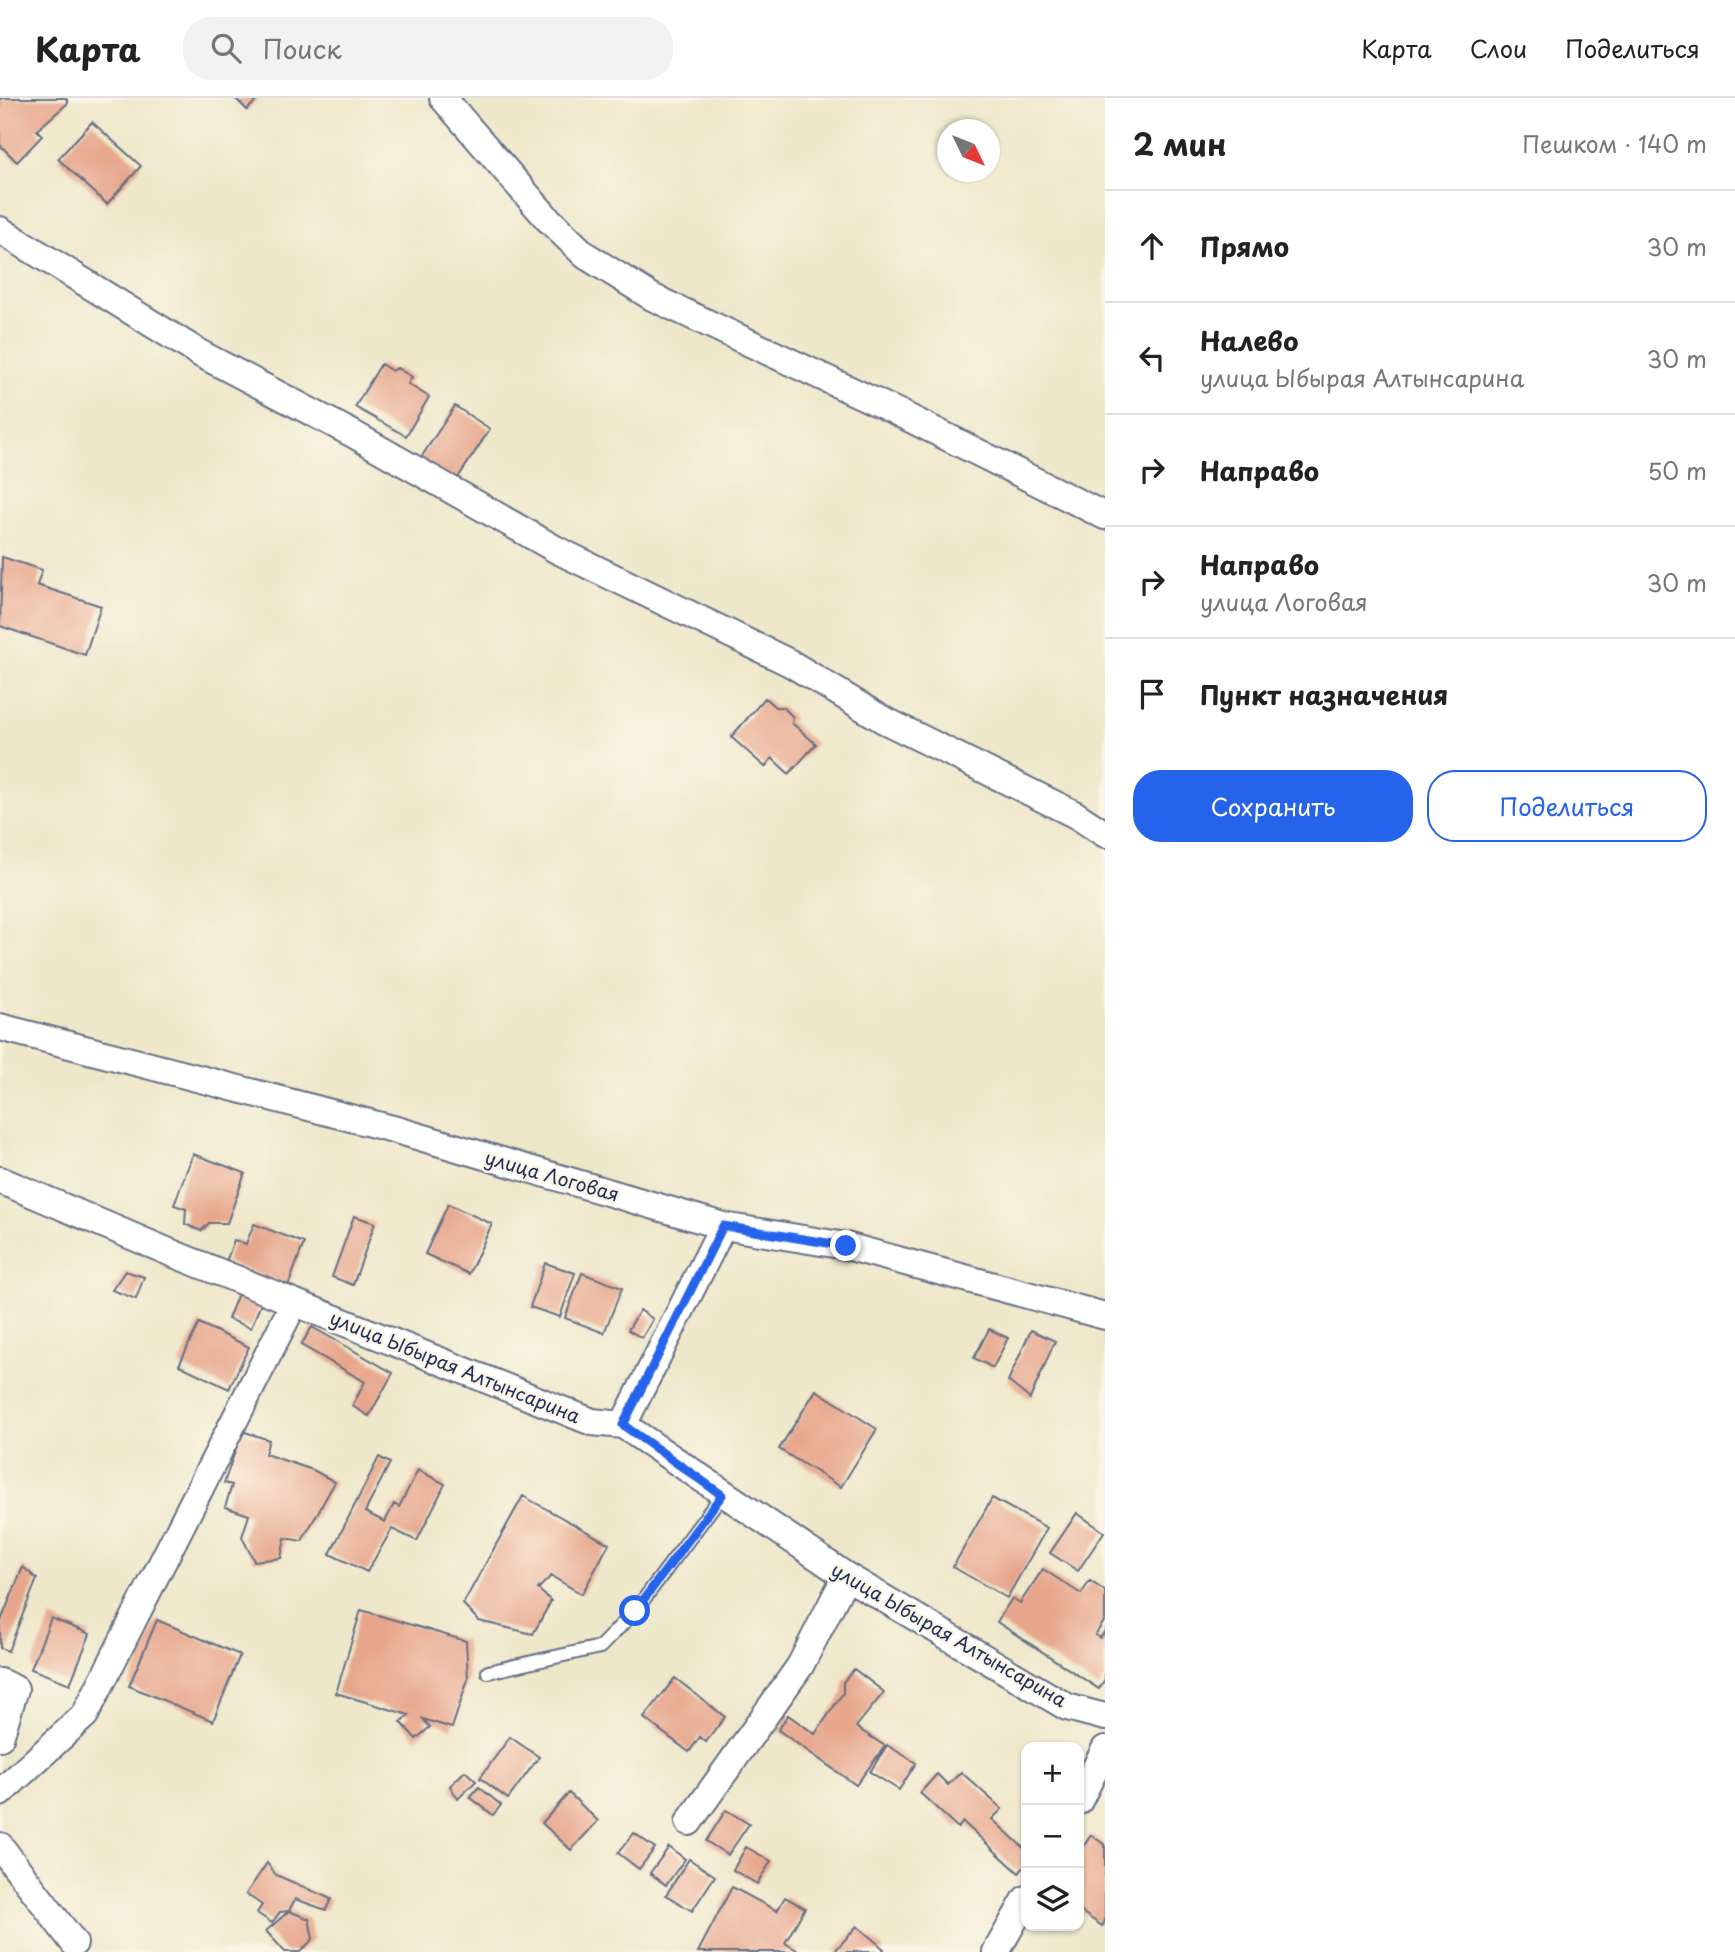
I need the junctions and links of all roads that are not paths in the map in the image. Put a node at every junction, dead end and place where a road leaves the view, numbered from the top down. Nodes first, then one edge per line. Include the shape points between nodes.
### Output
1 (443, 98) edge
2 (0, 230) edge
3 (1105, 516) edge
4 (1105, 834) edge
5 (0, 1027) edge
6 (0, 1180) edge
7 (723, 1226) junction
8 (294, 1303) junction
9 (1105, 1316) edge
10 (623, 1425) junction
11 (722, 1495) junction
12 (846, 1576) junction
13 (488, 1672) dead end
14 (0, 1682) edge
15 (1105, 1717) edge
16 (0, 1737) edge
17 (1105, 1749) edge
18 (1084, 1791) edge
19 (0, 1793) edge
20 (689, 1822) dead end
21 (0, 1846) edge
22 (1021, 1908) edge
23 (74, 1942) dead end
24 (996, 1952) edge

1 - 3 street via 585,255 652,297
2 - 4 street via 201,354 353,433 557,550 790,663 882,719 1076,815
5 - 7 street, улица Логовая via 393,1129
6 - 8 street, улица Ыбырая Алтынсарина
7 - 9 street, улица Логовая via 846,1246
7 - 10 street
8 - 10 street, улица Ыбырая Алтынсарина via 592,1422
8 - 19 street via 85,1715
10 - 11 street, улица Ыбырая Алтынсарина
11 - 12 street, улица Ыбырая Алтынсарина
11 - 13 lane via 635,1611 600,1647
12 - 15 street, улица Ыбырая Алтынсарина via 1067,1707
12 - 20 street via 800,1666
14 - 16 street via 15,1689
17 - 18 street
21 - 23 street
22 - 24 street

